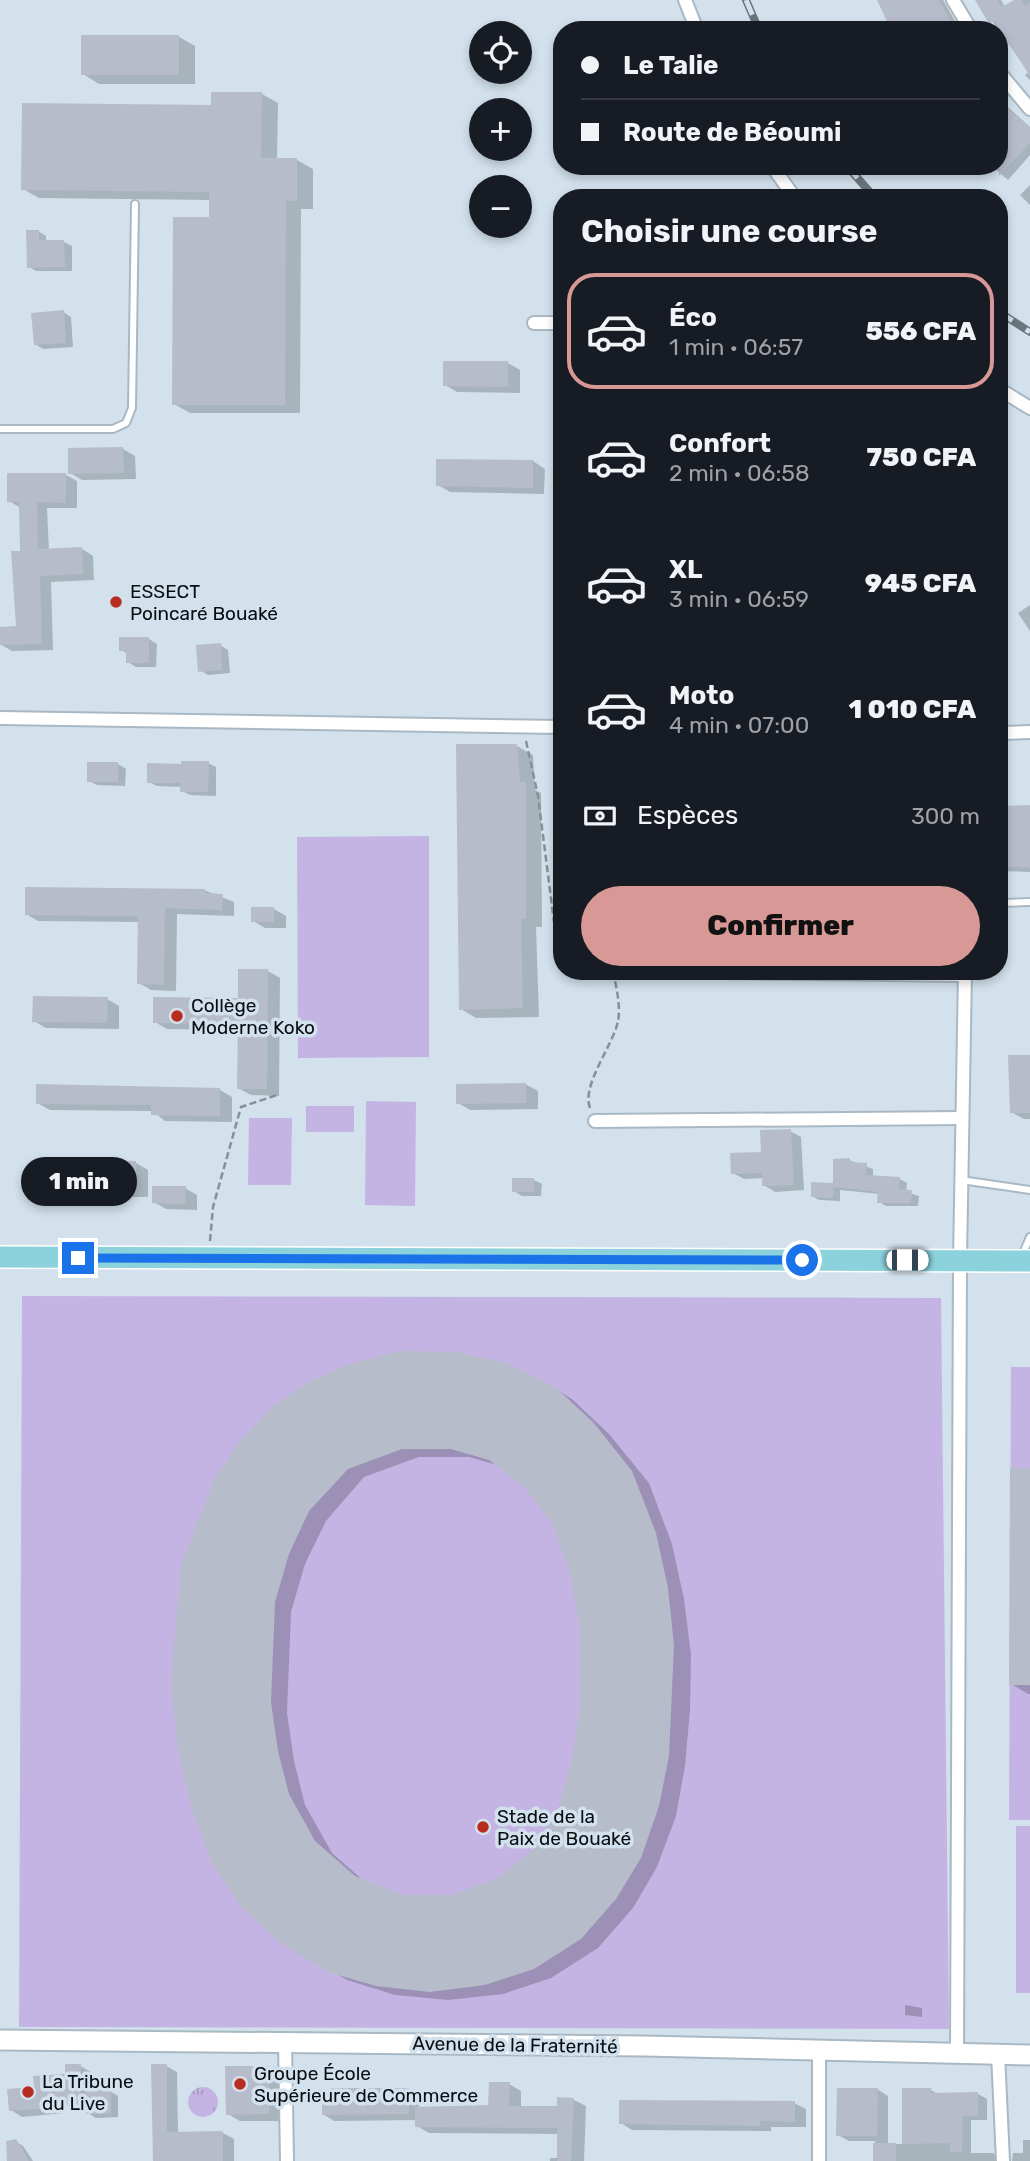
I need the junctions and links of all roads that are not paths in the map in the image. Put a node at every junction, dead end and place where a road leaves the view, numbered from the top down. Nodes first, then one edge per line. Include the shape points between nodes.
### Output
1 (685, 0) edge
2 (953, 0) edge
3 (693, 21) edge
4 (966, 21) edge
5 (1008, 83) edge
6 (1030, 109) edge
7 (135, 204) dead end
8 (534, 323) dead end
9 (553, 323) edge
10 (1008, 395) edge
11 (1030, 408) edge
12 (0, 429) edge
13 (0, 718) edge
14 (553, 727) edge
15 (1030, 732) edge
16 (1008, 733) edge
17 (1030, 902) edge
18 (1008, 903) edge
19 (965, 980) edge
20 (962, 1118) junction
21 (596, 1121) road end
22 (961, 1180) junction
23 (1030, 1190) edge
24 (1030, 1237) edge
25 (0, 1257) edge
26 (960, 1261) junction
27 (1025, 1261) edge
28 (0, 2040) edge
29 (285, 2041) junction
30 (819, 2052) junction
31 (957, 2054) junction
32 (998, 2054) junction
33 (1030, 2054) edge
34 (287, 2161) edge
35 (819, 2161) edge
36 (1003, 2161) edge

1 - 3 street
2 - 4 street
5 - 6 street
7 - 12 lane via 132,408 126,423 113,429
8 - 9 street
10 - 11 street
13 - 14 street
15 - 16 street
17 - 18 lane
19 - 20 street
20 - 21 street
20 - 22 street
22 - 23 lane
22 - 26 street
24 - 27 lane
25 - 26 main road
26 - 27 main road
26 - 31 street
28 - 29 street, Avenue de la Fraternité
29 - 30 street, Avenue de la Fraternité
29 - 34 street
30 - 31 street, Avenue de la Fraternité
30 - 35 street
31 - 32 street, Avenue de la Fraternité
32 - 33 street, Avenue de la Fraternité
32 - 36 street

